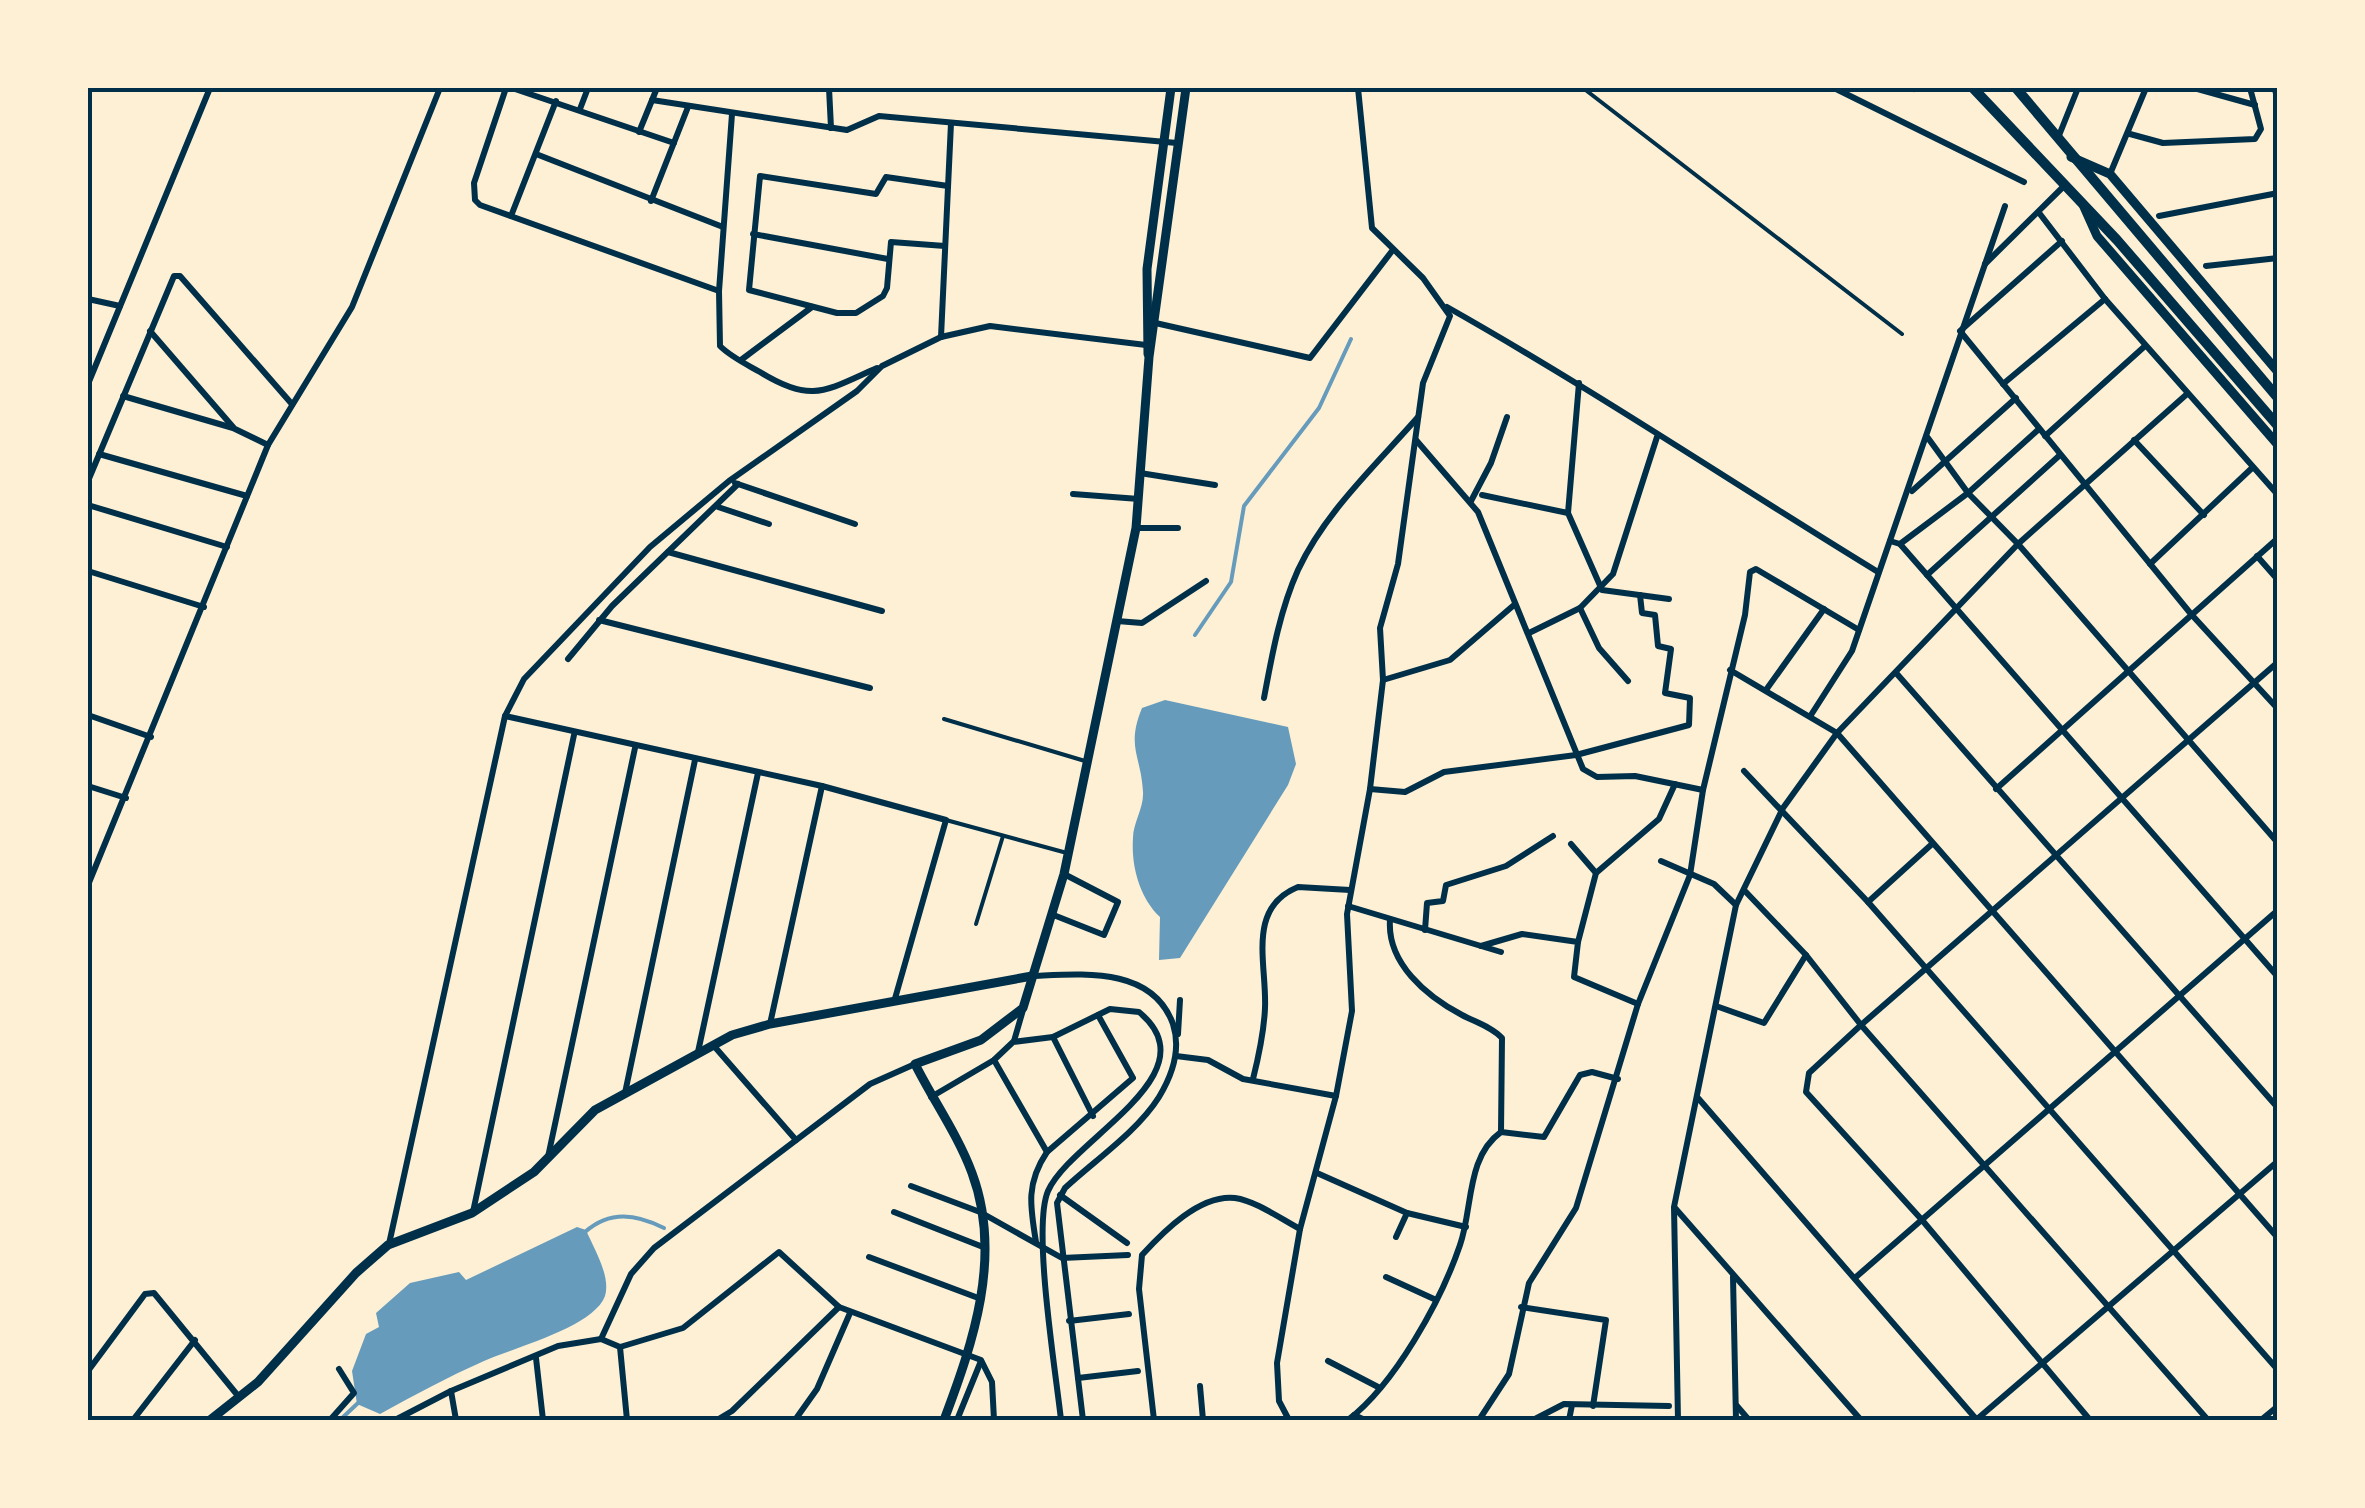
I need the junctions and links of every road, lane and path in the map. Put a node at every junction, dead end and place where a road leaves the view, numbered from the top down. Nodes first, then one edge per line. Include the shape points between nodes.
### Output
1 (210, 88) edge
2 (440, 88) edge
3 (588, 88) edge
4 (657, 88) edge
5 (830, 88) edge
6 (1171, 88) edge
7 (1186, 88) edge
8 (1358, 88) edge
9 (1583, 88) edge
10 (1834, 88) edge
11 (1973, 88) edge
12 (2016, 88) edge
13 (2078, 88) edge
14 (2146, 88) edge
15 (2194, 88) edge
16 (2250, 88) edge
17 (2276, 88) edge
18 (506, 89) edge
19 (2278, 96) edge
20 (652, 100) junction
21 (556, 101) junction
22 (2256, 105) junction
23 (688, 107) junction
24 (580, 110) junction
25 (732, 114) junction
26 (951, 123) junction
27 (831, 128) junction
28 (639, 132) junction
29 (2130, 134) junction
30 (2058, 140) junction
31 (1164, 142) junction
32 (1178, 143) junction
33 (674, 144) junction
34 (536, 154) junction
35 (2070, 157) junction
36 (2110, 174) junction
37 (2024, 182) dead end
38 (948, 186) junction
39 (2064, 187) junction
40 (2278, 194) edge
41 (651, 201) junction
42 (2083, 204) junction
43 (2005, 206) dead end
44 (2040, 214) junction
45 (512, 216) junction
46 (2159, 216) dead end
47 (723, 228) junction
48 (753, 234) junction
49 (2062, 241) junction
50 (945, 246) junction
51 (1392, 250) junction
52 (2278, 258) edge
53 (888, 259) junction
54 (1984, 265) junction
55 (2206, 266) dead end
56 (719, 291) junction
57 (88, 299) edge
58 (2105, 299) junction
59 (120, 306) junction
60 (1446, 306) junction
61 (812, 307) junction
62 (1149, 322) junction
63 (150, 331) junction
64 (1960, 331) junction
65 (1902, 334) dead end
66 (942, 337) junction
67 (1146, 345) junction
68 (2145, 346) junction
69 (1149, 357) junction
70 (741, 360) junction
71 (882, 366) junction
72 (2278, 372) edge
73 (1579, 381) junction
74 (88, 384) edge
75 (2004, 384) junction
76 (2187, 394) junction
77 (123, 396) junction
78 (2016, 398) junction
79 (2278, 398) edge
80 (291, 403) junction
81 (1418, 417) junction
82 (1507, 417) dead end
83 (2278, 426) edge
84 (234, 428) junction
85 (2039, 429) junction
86 (2045, 436) junction
87 (1657, 437) junction
88 (1927, 438) junction
89 (1416, 440) junction
90 (2134, 440) junction
91 (268, 445) junction
92 (2278, 445) edge
93 (99, 454) junction
94 (2060, 456) junction
95 (1946, 460) junction
96 (2252, 468) junction
97 (1140, 473) junction
98 (88, 481) edge
99 (729, 481) junction
100 (738, 484) junction
101 (2084, 484) junction
102 (1215, 486) dead end
103 (1910, 493) junction
104 (1968, 493) junction
105 (1073, 494) dead end
106 (1482, 495) dead end
107 (247, 496) junction
108 (2278, 496) edge
109 (1139, 499) junction
110 (1471, 501) junction
111 (88, 504) edge
112 (718, 507) junction
113 (1568, 513) junction
114 (1990, 515) junction
115 (2204, 516) junction
116 (769, 524) dead end
117 (855, 524) dead end
118 (1136, 528) junction
119 (1178, 528) dead end
120 (2278, 538) edge
121 (1890, 541) junction
122 (1900, 544) junction
123 (2018, 544) junction
124 (228, 546) junction
125 (667, 552) junction
126 (2257, 556) junction
127 (2150, 564) junction
128 (88, 570) edge
129 (1878, 572) junction
130 (1927, 574) junction
131 (2278, 580) edge
132 (1206, 581) dead end
133 (1602, 590) junction
134 (1640, 595) junction
135 (1669, 599) dead end
136 (1514, 605) junction
137 (204, 607) junction
138 (1580, 608) junction
139 (1824, 608) junction
140 (1958, 610) junction
141 (882, 611) dead end
142 (2191, 614) junction
143 (600, 620) junction
144 (1118, 621) junction
145 (1859, 630) junction
146 (1529, 634) junction
147 (568, 658) dead end
148 (2278, 662) edge
149 (1730, 670) junction
150 (2127, 670) junction
151 (1897, 674) junction
152 (1383, 680) junction
153 (1628, 681) dead end
154 (2254, 683) junction
155 (870, 688) dead end
156 (1766, 690) junction
157 (1264, 698) dead end
158 (2278, 710) edge
159 (88, 715) edge
160 (1811, 715) junction
161 (504, 716) junction
162 (944, 719) dead end
163 (2060, 730) junction
164 (1838, 733) junction
165 (574, 735) junction
166 (151, 737) junction
167 (2188, 741) junction
168 (635, 748) junction
169 (1576, 754) junction
170 (695, 760) junction
171 (1085, 761) junction
172 (1744, 771) dead end
173 (758, 774) junction
174 (1675, 784) junction
175 (88, 786) edge
176 (822, 786) junction
177 (1996, 788) junction
178 (1370, 789) junction
179 (1702, 790) junction
180 (126, 798) junction
181 (2124, 798) junction
182 (1783, 808) junction
183 (946, 820) junction
184 (1003, 836) junction
185 (1553, 836) dead end
186 (2278, 843) edge
187 (1571, 844) dead end
188 (1932, 844) junction
189 (88, 848) edge
190 (101, 853) junction
191 (1070, 853) junction
192 (2055, 858) junction
193 (1661, 861) dead end
194 (1596, 872) junction
195 (1064, 874) junction
196 (1690, 875) junction
197 (88, 885) edge
198 (1350, 890) junction
199 (1744, 890) junction
200 (1868, 902) junction
201 (1736, 905) junction
202 (1348, 906) junction
203 (2278, 910) edge
204 (1994, 912) junction
205 (1051, 914) junction
206 (1390, 920) junction
207 (976, 924) dead end
208 (1425, 930) junction
209 (2245, 940) junction
210 (1578, 942) junction
211 (1482, 946) junction
212 (1501, 952) dead end
213 (1806, 955) junction
214 (1927, 970) junction
215 (1032, 976) junction
216 (2278, 977) edge
217 (2180, 995) junction
218 (1180, 1000) dead end
219 (894, 1004) junction
220 (1638, 1004) junction
221 (1716, 1006) junction
222 (1023, 1008) junction
223 (1098, 1014) junction
224 (770, 1024) junction
225 (1861, 1025) junction
226 (1053, 1037) junction
227 (1178, 1038) junction
228 (1013, 1042) junction
229 (714, 1046) junction
230 (2115, 1052) junction
231 (1176, 1056) junction
232 (696, 1058) junction
233 (994, 1060) junction
234 (915, 1064) junction
235 (1254, 1079) junction
236 (1618, 1079) junction
237 (624, 1094) junction
238 (932, 1096) junction
239 (1336, 1096) junction
240 (1698, 1098) junction
241 (2050, 1108) junction
242 (2278, 1108) edge
243 (1094, 1116) junction
244 (1501, 1132) junction
245 (796, 1140) junction
246 (1047, 1152) junction
247 (548, 1158) junction
248 (2278, 1161) edge
249 (1984, 1165) junction
250 (1317, 1173) junction
251 (912, 1186) dead end
252 (1060, 1195) junction
253 (2240, 1195) junction
254 (1674, 1208) junction
255 (894, 1212) dead end
256 (980, 1212) junction
257 (472, 1213) junction
258 (1407, 1214) junction
259 (1922, 1220) junction
260 (1466, 1226) junction
261 (1300, 1228) junction
262 (1396, 1237) dead end
263 (2278, 1238) edge
264 (1036, 1242) junction
265 (1127, 1243) dead end
266 (388, 1245) junction
267 (983, 1247) junction
268 (1045, 1247) junction
269 (2173, 1250) junction
270 (1128, 1255) dead end
271 (869, 1257) dead end
272 (1062, 1258) junction
273 (1733, 1274) junction
274 (1386, 1277) dead end
275 (1856, 1277) junction
276 (982, 1299) junction
277 (1434, 1300) junction
278 (2105, 1306) junction
279 (839, 1307) junction
280 (1521, 1307) junction
281 (850, 1312) junction
282 (1130, 1314) dead end
283 (1070, 1321) junction
284 (601, 1339) junction
285 (195, 1340) junction
286 (620, 1347) junction
287 (971, 1354) junction
288 (536, 1358) junction
289 (981, 1360) junction
290 (1328, 1361) dead end
291 (2040, 1364) junction
292 (338, 1369) dead end
293 (2278, 1370) edge
294 (88, 1371) edge
295 (1138, 1371) dead end
296 (1078, 1378) junction
297 (1200, 1386) dead end
298 (1380, 1388) junction
299 (452, 1390) junction
300 (239, 1398) junction
301 (1572, 1404) junction
302 (1736, 1404) junction
303 (1592, 1406) junction
304 (1668, 1406) dead end
305 (2278, 1406) edge
306 (224, 1410) junction
307 (1351, 1418) edge
308 (334, 1419) edge
309 (132, 1420) edge
310 (210, 1420) edge
311 (232, 1420) edge
312 (395, 1420) edge
313 (456, 1420) edge
314 (542, 1420) edge
315 (627, 1420) edge
316 (716, 1420) edge
317 (795, 1420) edge
318 (944, 1420) edge
319 (957, 1420) edge
320 (994, 1420) edge
321 (1060, 1420) edge
322 (1083, 1420) edge
323 (1154, 1420) edge
324 (1203, 1420) edge
325 (1289, 1420) edge
326 (1364, 1420) edge
327 (1479, 1420) edge
328 (1533, 1420) edge
329 (1569, 1420) edge
330 (1678, 1420) edge
331 (1736, 1420) edge
332 (1749, 1420) edge
333 (1861, 1420) edge
334 (1976, 1420) edge
335 (2090, 1420) edge
336 (2208, 1420) edge
337 (2261, 1420) edge

1 - 59 street
2 - 80 street via 352,307
3 - 24 street
4 - 20 street
5 - 27 street
6 - 31 street
7 - 32 street
8 - 51 street via 1372,228
9 - 65 lane
10 - 37 street
11 - 39 main road
12 - 30 main road
13 - 30 street
14 - 29 street
15 - 22 street
16 - 22 street
17 - 19 street
18 - 21 street
18 - 45 street via 474,183 480,205
20 - 23 street
20 - 28 street
21 - 24 street
21 - 34 street
22 - 29 street via 2261,132 2252,140 2163,144
23 - 25 street
23 - 33 street
24 - 28 street
25 - 27 street
25 - 47 street
26 - 27 street via 879,116 856,129
26 - 31 street
26 - 38 street
28 - 33 street
29 - 36 street
30 - 35 main road
31 - 32 street
31 - 62 street via 1149,247
32 - 62 street
33 - 41 street
34 - 41 street
34 - 45 street
35 - 36 street
35 - 79 main road
36 - 72 street
38 - 48 street via 886,177 876,194 762,176
38 - 50 street
39 - 42 main road
39 - 44 street
40 - 46 street
41 - 47 street
42 - 83 main road
42 - 92 street via 2097,236
43 - 54 street
44 - 49 street
44 - 54 street
45 - 56 street
47 - 56 street
48 - 53 street
48 - 61 street via 754,295
49 - 58 street
49 - 64 street
50 - 53 street via 894,240
50 - 66 street
51 - 60 street
51 - 62 street via 1304,360
52 - 55 street
53 - 61 street via 887,288 876,302 847,314
54 - 64 street
56 - 70 street via 718,340
57 - 59 street
58 - 68 street
58 - 75 street
59 - 74 street
60 - 73 street
60 - 81 street via 1449,325 1426,371
61 - 70 street
62 - 67 street
62 - 69 street
63 - 77 street
63 - 80 street via 172,278 180,276
63 - 84 street
64 - 75 street
64 - 88 street
66 - 67 street via 1011,326
66 - 71 street
67 - 69 street
68 - 76 street
68 - 86 street
69 - 97 street
70 - 71 street via 806,394
71 - 99 street
73 - 87 street
73 - 113 street
75 - 78 street
76 - 90 street
76 - 96 street
77 - 84 street
77 - 93 street
78 - 85 street
78 - 95 street
80 - 91 street
81 - 89 street
81 - 157 street via 1308,553 1288,597
82 - 110 street
84 - 91 street
85 - 86 street
85 - 104 street
86 - 94 street
87 - 129 street
87 - 133 street via 1620,561
88 - 95 street
88 - 103 street
89 - 110 street
89 - 152 street via 1398,564 1380,628
90 - 101 street
90 - 115 street
91 - 107 street
93 - 98 street
93 - 107 street
94 - 101 street
94 - 114 street
95 - 103 street
95 - 104 street
96 - 108 street
96 - 115 street
97 - 102 street
97 - 109 street
99 - 100 street
99 - 161 street via 606,592 524,679
100 - 112 street
100 - 117 street
101 - 123 street
101 - 127 street
103 - 121 street
104 - 114 street
104 - 122 street
105 - 109 street
106 - 113 street
107 - 124 street
109 - 118 street
110 - 136 street
111 - 124 street
112 - 116 street
112 - 125 street
113 - 133 street
114 - 123 street
114 - 130 street
115 - 127 street
118 - 119 street
118 - 144 street
120 - 126 street
121 - 122 street
121 - 129 street
122 - 130 street
123 - 140 street
123 - 150 street
124 - 137 street
125 - 141 street
125 - 143 street
126 - 131 street
126 - 142 street
127 - 142 street
128 - 137 street
129 - 145 street
130 - 140 street
132 - 144 street via 1142,623
133 - 134 street
133 - 138 street
134 - 135 street
134 - 169 street via 1642,613 1655,615 1658,646 1670,649 1665,694 1690,698 1689,725
136 - 146 street
136 - 152 street via 1450,660
137 - 166 street
138 - 146 street
138 - 153 street via 1599,648
139 - 145 street
139 - 149 street via 1756,569 1748,575
139 - 156 street
140 - 151 street
140 - 163 street
142 - 150 street
142 - 154 street
143 - 147 street
143 - 155 street
144 - 171 street
145 - 160 street via 1846,664
146 - 169 street
148 - 154 street
149 - 156 street
149 - 179 street
150 - 163 street
150 - 167 street
151 - 164 street
151 - 177 street
152 - 178 street
154 - 158 street
154 - 167 street
156 - 160 street
159 - 166 street
160 - 164 street
161 - 165 street
161 - 266 street
162 - 171 lane
163 - 177 street
163 - 181 street
164 - 182 street
164 - 188 street
165 - 168 street
165 - 257 street
166 - 180 street
167 - 181 street
167 - 186 street
168 - 170 street
168 - 247 street
169 - 174 street via 1583,769 1597,776
169 - 178 street via 1456,769 1405,792
170 - 173 street
170 - 237 street
171 - 191 street
172 - 182 street
173 - 176 street
173 - 232 street
174 - 179 street
174 - 194 street via 1659,818
175 - 180 street
176 - 183 street
176 - 224 street
177 - 192 street
178 - 198 street
179 - 196 street
180 - 190 street
181 - 192 street
181 - 209 street
182 - 199 street
182 - 200 street
183 - 184 lane
183 - 219 street
184 - 191 lane
184 - 207 lane
185 - 208 street via 1506,866 1446,886 1443,901 1426,903
187 - 194 street
188 - 200 street
188 - 204 street
189 - 190 street
190 - 197 street
191 - 195 street
192 - 204 street
192 - 217 street
193 - 196 street
194 - 210 street
195 - 205 street
195 - 205 street via 1117,898 1101,935
196 - 201 street via 1714,884
196 - 220 street
198 - 202 street
198 - 235 street via 1298,887 1271,907 1262,935 1266,1003
199 - 201 street
199 - 213 street
200 - 214 street
201 - 221 street
202 - 206 street
202 - 239 street via 1352,1011
203 - 209 street
204 - 214 street
204 - 230 street
205 - 215 street
206 - 208 street
206 - 244 street via 1392,950 1421,985 1502,1038
208 - 211 street
209 - 216 street
209 - 217 street
210 - 211 street via 1522,934
210 - 220 street via 1574,977
211 - 212 street
213 - 221 street via 1760,1023
213 - 225 street
214 - 225 street
214 - 241 street
215 - 219 street
215 - 222 street
215 - 227 street via 1126,980 1160,1000
217 - 230 street
217 - 242 street
218 - 227 street
219 - 224 street
220 - 236 street
221 - 240 street
222 - 228 street
222 - 234 street via 980,1040
223 - 226 street
223 - 243 street via 1132,1073 1131,1084
223 - 268 street via 1124,1007 1138,1012 1160,1036 1161,1056 1144,1090 1050,1188
224 - 229 street
225 - 249 street
225 - 259 street via 1809,1073 1806,1092
226 - 228 street
226 - 243 street
227 - 231 street
228 - 233 street
229 - 232 street
229 - 245 street
230 - 241 street
230 - 253 street
231 - 235 street via 1208,1060
231 - 252 street via 1148,1112
232 - 237 street
233 - 238 street
233 - 246 street
234 - 238 street
234 - 245 street via 870,1084
235 - 239 street
236 - 244 street via 1580,1075 1544,1137
236 - 280 street via 1576,1208
237 - 247 street via 580,1120
238 - 256 street via 972,1174
239 - 250 street
240 - 254 street
240 - 275 street
241 - 249 street
241 - 269 street
243 - 246 street
244 - 260 street via 1482,1152
245 - 284 street via 642,1259
246 - 264 street via 1031,1180
247 - 257 street
248 - 253 street
249 - 259 street
249 - 278 street
250 - 258 street
250 - 261 street
251 - 256 street
252 - 265 street
252 - 272 street
253 - 263 street
253 - 269 street
254 - 273 street
254 - 330 street
255 - 267 street
256 - 264 street
256 - 267 street
257 - 266 street
258 - 260 street
258 - 262 street
259 - 275 street
259 - 291 street
260 - 277 street
261 - 323 street via 1250,1203 1221,1199 1179,1220 1142,1255 1139,1289
261 - 325 street via 1277,1364 1279,1401
264 - 268 street
266 - 300 street
267 - 276 street
268 - 272 street
268 - 321 street
269 - 278 street
269 - 293 street
270 - 272 street
271 - 276 street
272 - 283 street
273 - 302 street
273 - 333 street
274 - 277 street
275 - 334 street
276 - 287 street
277 - 298 street
278 - 291 street
278 - 336 street
279 - 281 street
279 - 286 street via 779,1252 697,1320
279 - 316 street
280 - 303 street via 1604,1318
280 - 327 street via 1509,1374
281 - 287 street
281 - 317 street via 817,1389
282 - 283 street
283 - 296 street
284 - 286 street
284 - 288 street via 558,1346
285 - 294 street via 158,1296 145,1294
285 - 300 street
285 - 309 street
286 - 315 street
287 - 289 street
287 - 318 street
288 - 299 street
288 - 314 street
289 - 319 street
289 - 320 street via 992,1382
290 - 298 street
291 - 334 street
291 - 335 street
292 - 308 street via 353,1396
295 - 296 street
296 - 322 street
297 - 324 street
298 - 307 street
299 - 312 street
299 - 313 street
300 - 306 street
301 - 303 street
301 - 328 street
301 - 329 street
302 - 331 street
302 - 332 street
303 - 304 street
305 - 337 street
306 - 310 street
306 - 311 street
307 - 326 street

